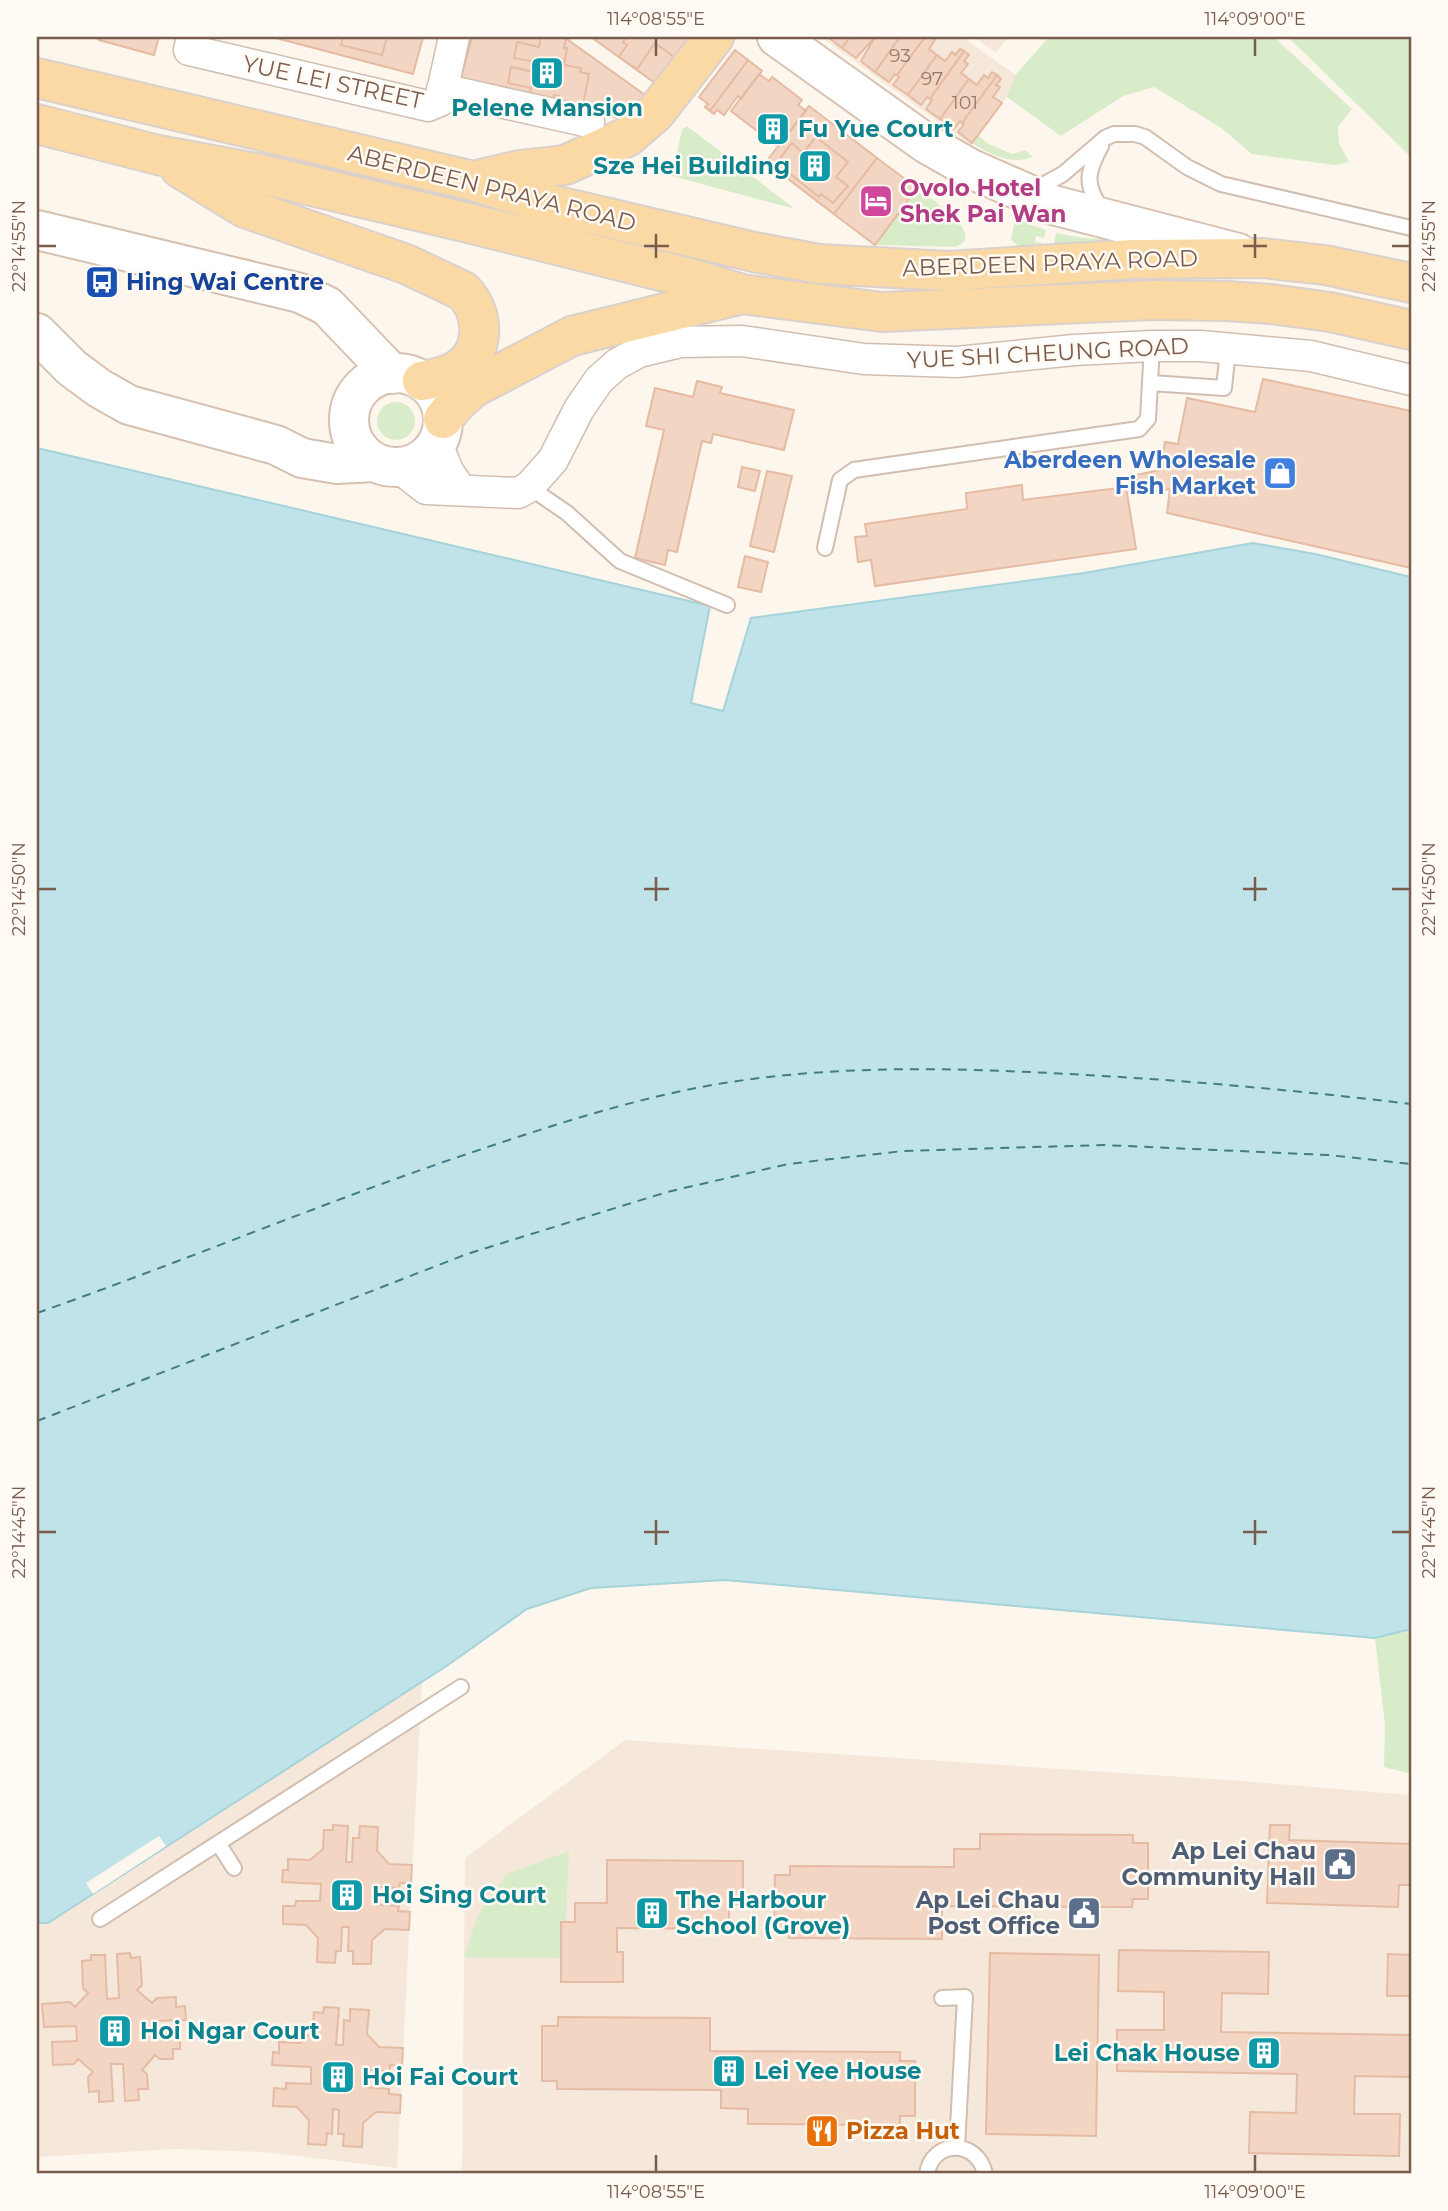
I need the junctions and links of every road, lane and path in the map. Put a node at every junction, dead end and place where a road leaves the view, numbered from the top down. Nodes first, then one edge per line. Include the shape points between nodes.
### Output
1 (454, 37) edge
2 (714, 37) edge
3 (777, 37) edge
4 (190, 44) edge
5 (37, 78) edge
6 (442, 89) junction
7 (589, 122) dead end
8 (37, 124) edge
9 (1110, 136) junction
10 (158, 155) junction
11 (473, 181) junction
12 (1022, 192) junction
13 (1108, 218) junction
14 (1411, 228) edge
15 (37, 230) edge
16 (1263, 258) junction
17 (1411, 283) edge
18 (742, 294) junction
19 (1411, 330) edge
20 (37, 333) edge
21 (1152, 346) junction
22 (1228, 349) junction
23 (1411, 380) edge
24 (1151, 383) junction
25 (382, 388) junction
26 (440, 432) junction
27 (276, 445) junction
28 (386, 464) junction
29 (529, 487) junction
30 (461, 490) junction
31 (825, 548) dead end
32 (727, 605) dead end
33 (461, 1687) dead end
34 (218, 1843) junction
35 (234, 1868) dead end
36 (100, 1919) dead end
37 (942, 1998) dead end
38 (957, 2147) junction
39 (927, 2174) edge
40 (985, 2174) edge

1 - 6 street
2 - 11 main road via 656,112 627,137 565,165
3 - 12 main road via 927,144
4 - 6 street, YUE LEI STREET via 428,106 440,101
5 - 11 main road, ABERDEEN PRAYA ROAD
6 - 7 street, YUE LEI STREET
8 - 10 main road, ABERDEEN PRAYA ROAD
9 - 12 lane via 1063,174 1040,188
9 - 13 lane via 1088,169 1092,190
9 - 14 lane via 1145,137 1187,167 1236,189
10 - 18 main road, ABERDEEN PRAYA ROAD via 456,220
10 - 25 main road via 245,208 406,264 470,298 480,329 469,360 454,372
11 - 16 main road, ABERDEEN PRAYA ROAD via 536,201 819,264 949,271 1134,259
12 - 13 main road
13 - 16 main road
15 - 25 main road via 300,293 327,306 355,338 361,359
16 - 17 main road, ABERDEEN PRAYA ROAD
18 - 19 main road, ABERDEEN PRAYA ROAD via 882,312 1227,301 1329,312
18 - 26 main road via 572,336 473,388 457,402
20 - 27 main road via 72,368 129,405
21 - 22 street, YUE SHI CHEUNG ROAD
21 - 24 lane
21 - 29 street, YUE SHI CHEUNG ROAD via 957,362 864,359 743,341 681,342 639,352 598,380 553,460
22 - 23 street, YUE SHI CHEUNG ROAD via 1311,356
22 - 24 lane via 1224,388
24 - 31 lane via 1149,419 1139,429 854,470 840,480
25 - 26 main road via 434,392 441,405
25 - 27 main road via 311,436
25 - 28 main road via 349,422 363,454
26 - 28 main road via 427,456 415,463
26 - 30 street via 448,471
27 - 28 main road via 302,458
28 - 30 street via 426,489
29 - 30 street via 518,494
29 - 32 lane via 567,513 620,561
33 - 34 lane
34 - 35 lane
34 - 36 lane
37 - 38 lane via 965,1997
38 - 39 lane via 939,2153
38 - 40 lane via 974,2153

